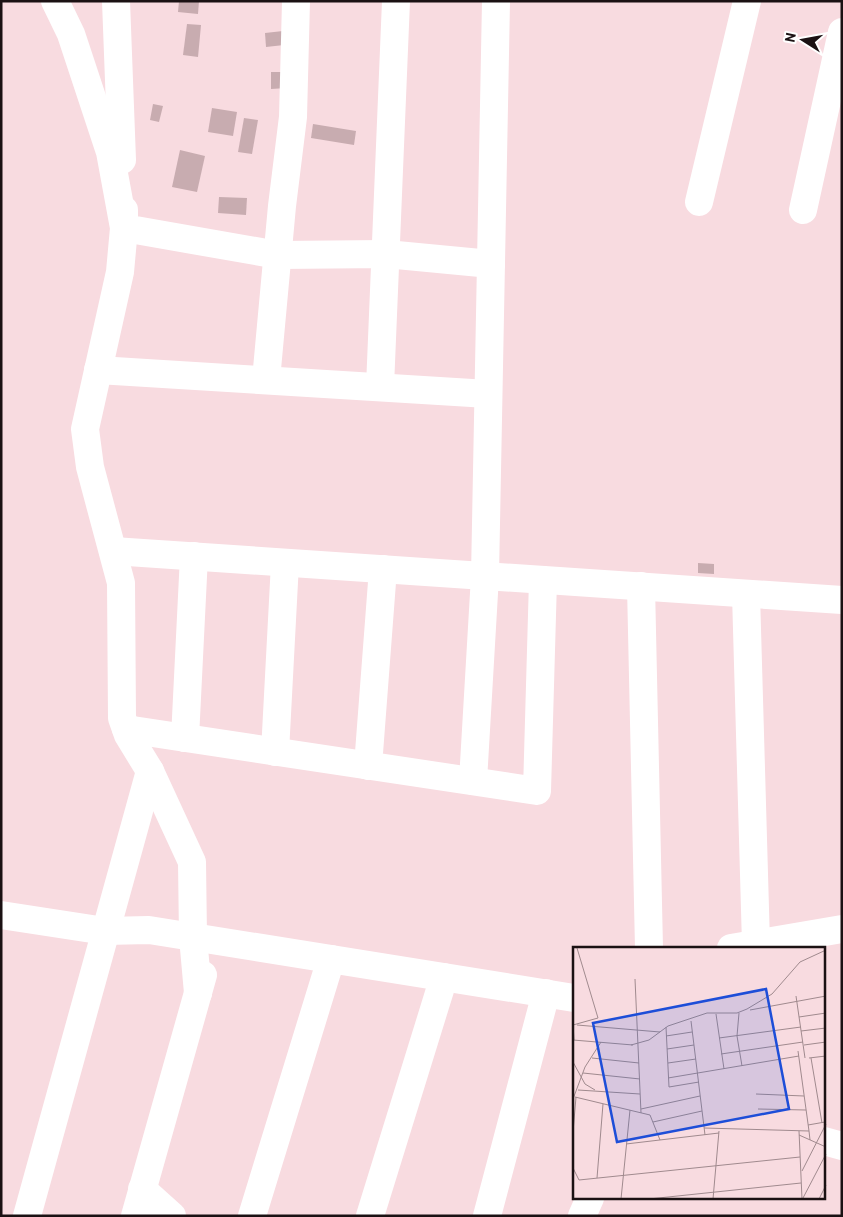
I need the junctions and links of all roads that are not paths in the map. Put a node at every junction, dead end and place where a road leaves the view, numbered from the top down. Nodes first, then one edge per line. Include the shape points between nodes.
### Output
1 (55, 1) edge
2 (116, 1) edge
3 (296, 1) edge
4 (396, 1) edge
5 (496, 1) edge
6 (747, 1) edge
7 (842, 32) edge
8 (699, 202) dead end
9 (803, 210) dead end
10 (124, 228) junction
11 (386, 254) junction
12 (278, 256) junction
13 (491, 264) junction
14 (98, 370) junction
15 (266, 380) junction
16 (380, 387) junction
17 (488, 394) junction
18 (113, 551) junction
19 (194, 556) junction
20 (285, 562) junction
21 (383, 569) junction
22 (485, 576) junction
23 (543, 580) junction
24 (641, 586) junction
25 (746, 594) junction
26 (842, 600) edge
27 (126, 729) junction
28 (186, 738) junction
29 (275, 752) junction
30 (368, 766) junction
31 (150, 771) junction
32 (474, 781) junction
33 (1, 914) edge
34 (842, 929) edge
35 (105, 931) junction
36 (204, 938) junction
37 (744, 946) edge
38 (649, 947) edge
39 (331, 959) junction
40 (444, 977) junction
41 (546, 993) junction
42 (573, 998) edge
43 (826, 1142) edge
44 (842, 1146) edge
45 (142, 1189) junction
46 (589, 1200) edge
47 (27, 1216) edge
48 (135, 1216) edge
49 (172, 1216) edge
50 (252, 1216) edge
51 (370, 1216) edge
52 (487, 1216) edge
53 (582, 1216) edge

1 - 10 street via 71,34 110,152
2 - 10 street
3 - 12 street via 293,117
4 - 11 street
5 - 13 street
6 - 8 street
7 - 9 street
10 - 12 street
10 - 14 street via 120,272
11 - 12 street
11 - 13 street
11 - 16 street
12 - 15 street
13 - 17 street
14 - 15 street
14 - 18 street via 86,429 90,467
15 - 16 street
16 - 17 street
17 - 22 street
18 - 19 street
18 - 27 street via 121,584 122,718
19 - 20 street
19 - 28 street
20 - 21 street
20 - 29 street
21 - 22 street
21 - 30 street
22 - 23 street
22 - 32 street
23 - 24 street
23 - 32 street via 537,791
24 - 25 street
24 - 38 street
25 - 26 street
25 - 37 street
27 - 28 street
27 - 31 street
28 - 29 street
29 - 30 street
30 - 32 street
31 - 35 street
31 - 36 street via 192,862
33 - 35 street
34 - 37 street
35 - 36 street via 149,930
35 - 47 street
36 - 39 street
36 - 45 street via 198,993
39 - 40 street
39 - 50 street
40 - 41 street
40 - 51 street
41 - 42 street
41 - 52 street
43 - 44 street
45 - 48 street
45 - 49 street
46 - 53 street

